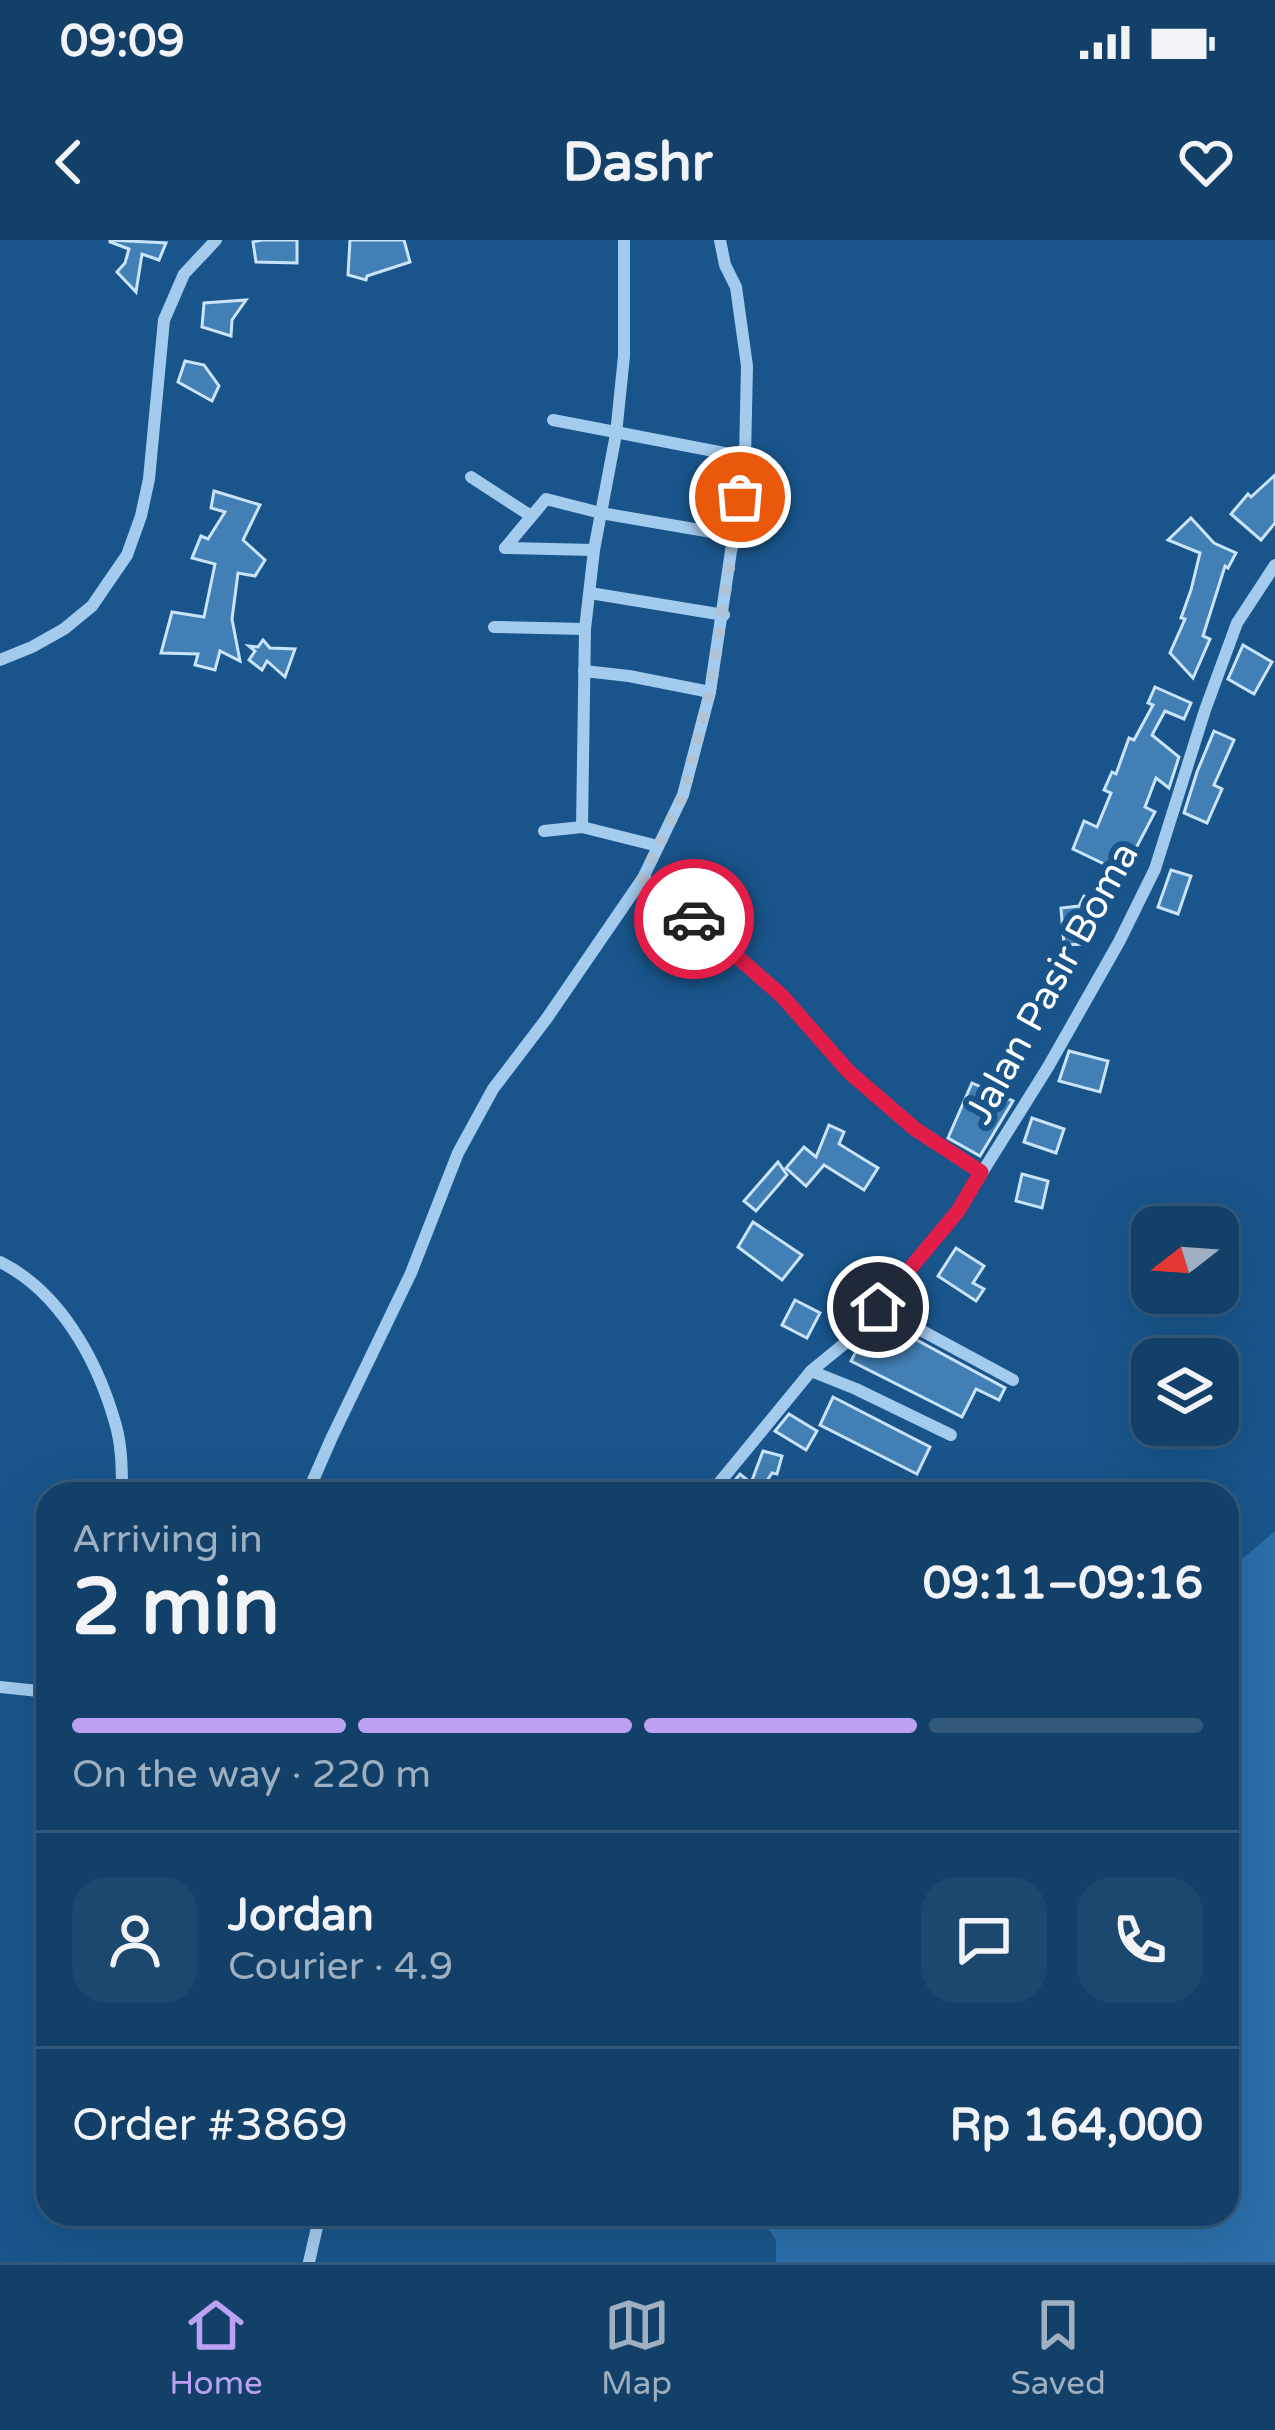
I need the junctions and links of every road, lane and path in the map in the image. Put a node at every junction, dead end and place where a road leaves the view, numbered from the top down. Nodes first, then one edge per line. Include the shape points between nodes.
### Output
1 (216, 240) edge
2 (624, 240) edge
3 (720, 240) edge
4 (553, 420) dead end
5 (616, 434) junction
6 (745, 457) junction
7 (471, 477) dead end
8 (601, 513) junction
9 (531, 516) junction
10 (735, 536) junction
11 (594, 550) junction
12 (1275, 565) edge
13 (590, 592) junction
14 (724, 614) junction
15 (494, 627) dead end
16 (585, 629) junction
17 (0, 659) edge
18 (584, 671) junction
19 (710, 692) junction
20 (583, 827) junction
21 (544, 831) dead end
22 (658, 846) junction
23 (643, 878) junction
24 (981, 1172) junction
25 (0, 1262) edge
26 (878, 1307) junction
27 (811, 1371) junction
28 (1013, 1380) dead end
29 (951, 1435) dead end
30 (122, 1482) edge
31 (313, 1482) edge
32 (720, 1482) edge
33 (0, 1687) edge
34 (36, 1691) edge
35 (317, 2226) edge
36 (309, 2262) edge

1 - 17 street via 184,274 164,320 149,479 127,555 78,618
2 - 5 street
3 - 6 street via 747,366
4 - 5 street
5 - 6 street
5 - 8 street
6 - 10 street
7 - 9 street
8 - 9 street via 546,499
8 - 10 street
8 - 11 street
9 - 11 street via 505,548
10 - 14 street
11 - 13 street
12 - 24 street, Jalan Pasir Boma via 1237,623 1155,869
13 - 14 street
13 - 16 street
14 - 19 street
15 - 16 street
16 - 18 street
18 - 19 street
18 - 20 street
19 - 22 street via 683,795
20 - 21 street
20 - 22 street
22 - 23 street
23 - 24 street via 782,996 849,1072
23 - 31 street via 484,1105
24 - 26 street, Jalan Pasir Boma
25 - 30 street via 50,1298 84,1348 115,1420
26 - 27 street, Jalan Pasir Boma
26 - 28 street
27 - 29 street
27 - 32 street, Jalan Pasir Boma
33 - 34 street
35 - 36 street

